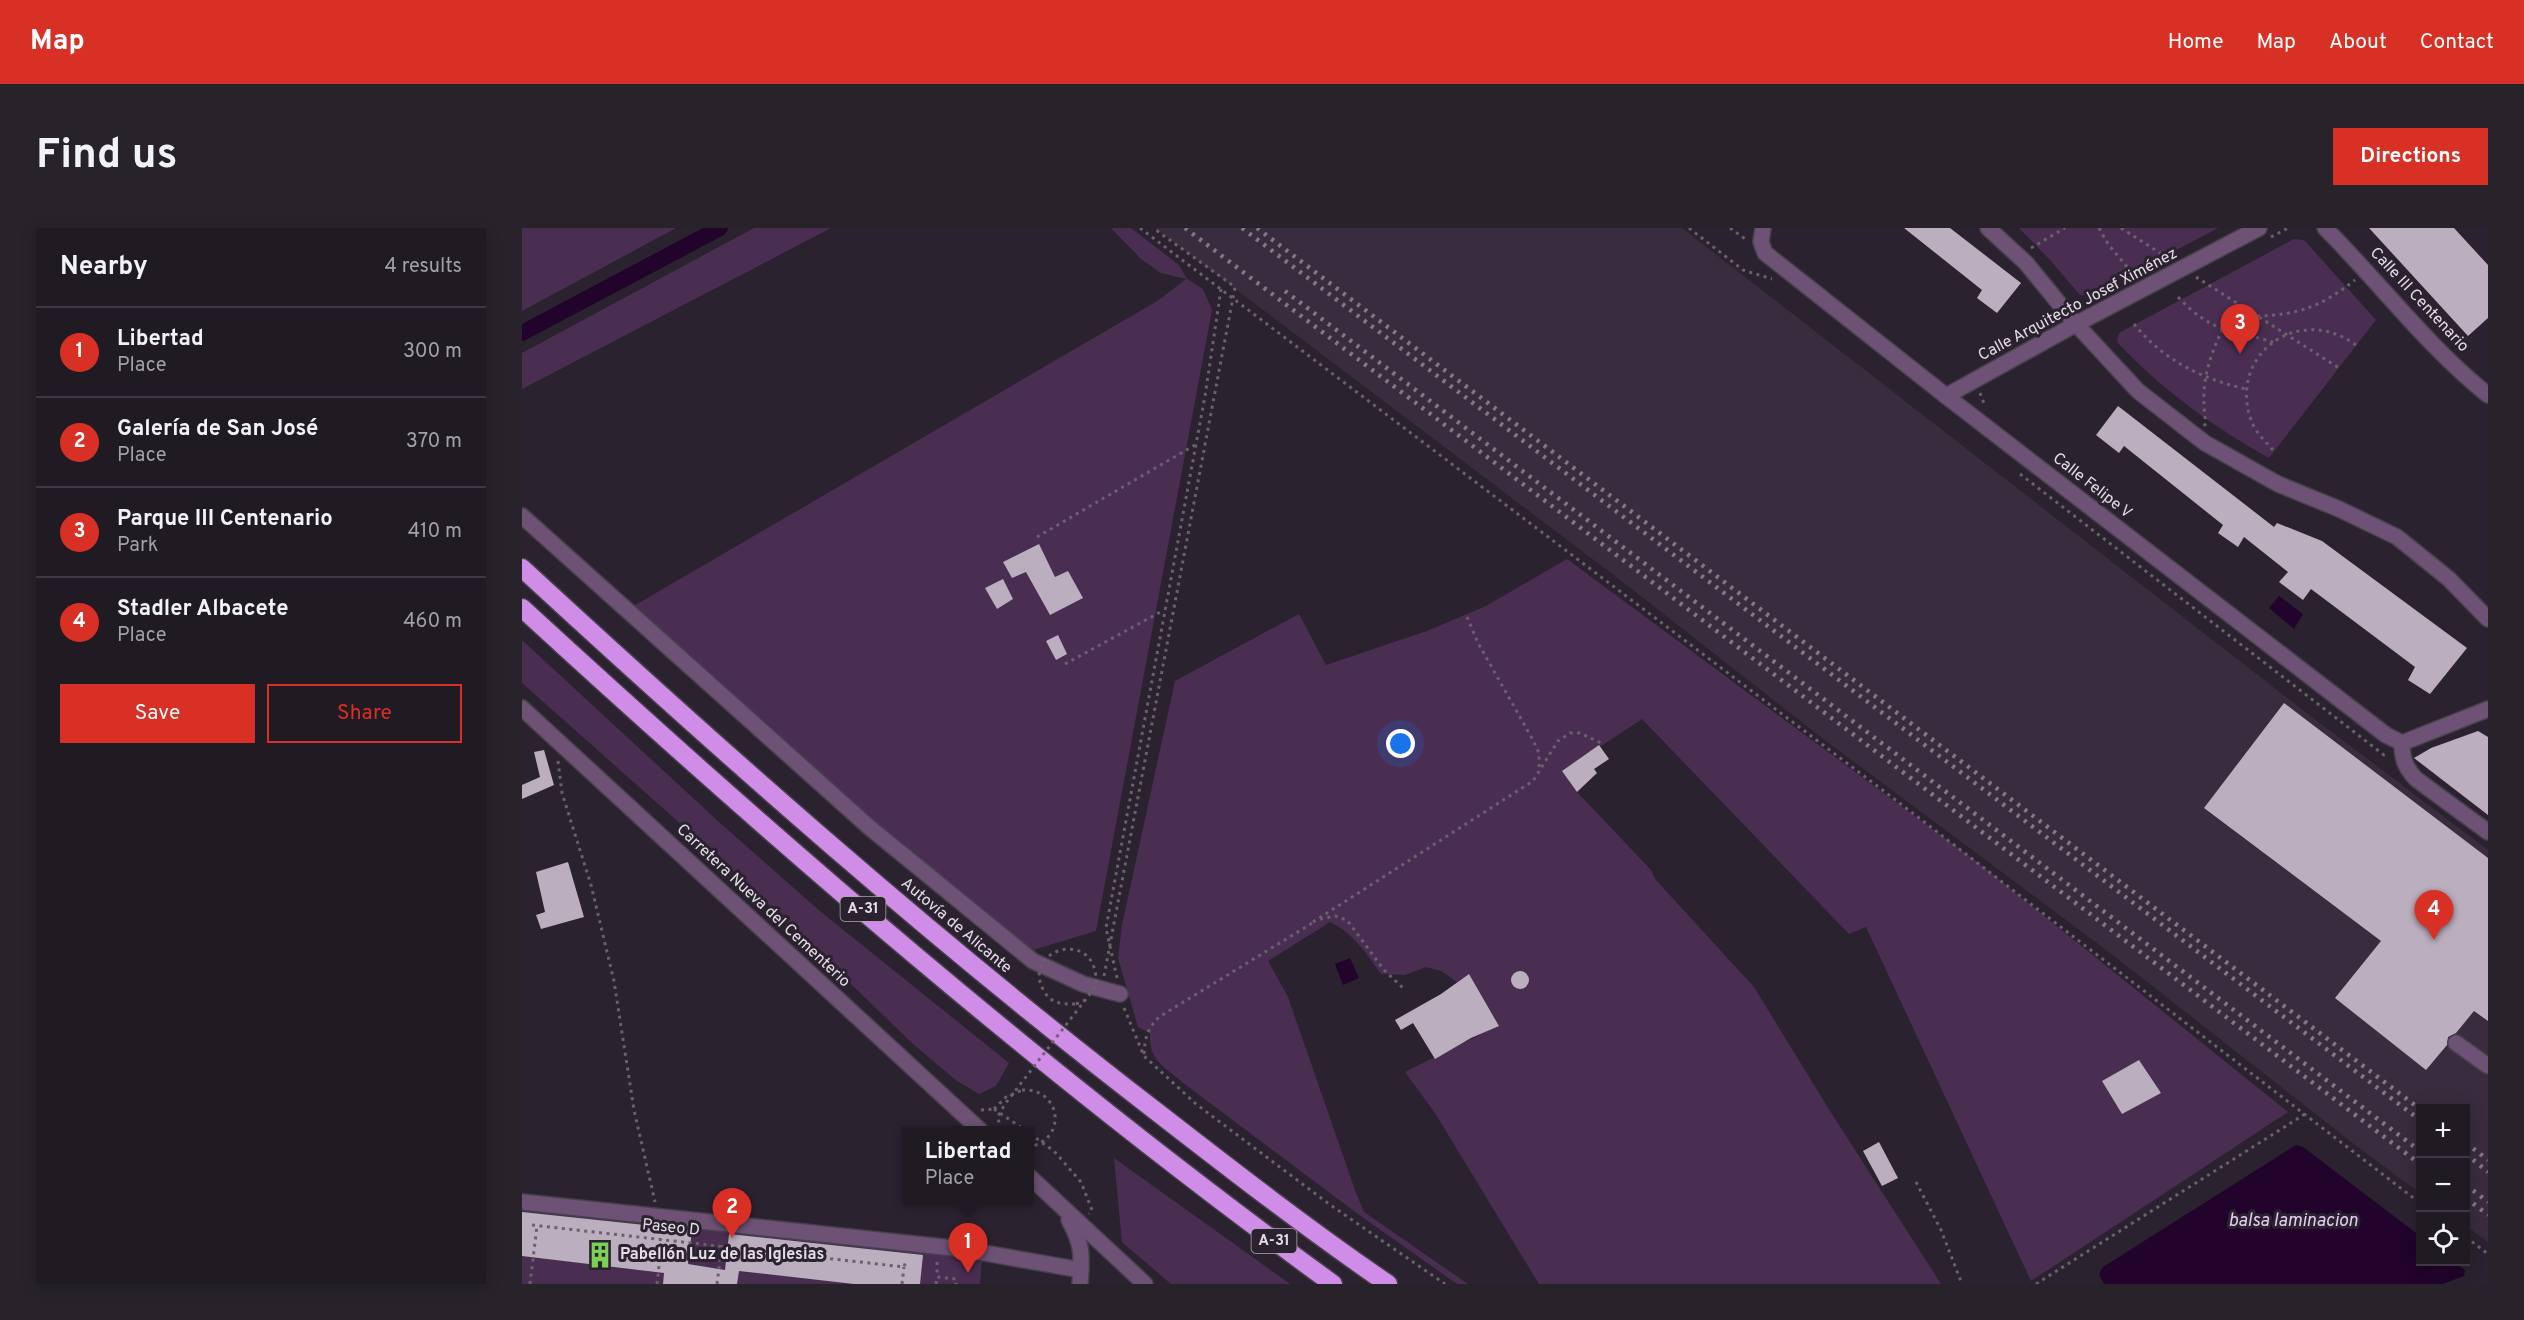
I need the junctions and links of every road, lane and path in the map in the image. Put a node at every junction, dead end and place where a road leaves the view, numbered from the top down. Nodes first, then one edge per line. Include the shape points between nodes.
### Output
1 (1140, 228) edge
2 (1153, 228) edge
3 (1763, 228) edge
4 (1988, 228) edge
5 (2066, 228) edge
6 (2099, 228) edge
7 (2121, 228) edge
8 (2288, 228) edge
9 (2325, 228) edge
10 (2261, 235) edge
11 (2031, 248) dead end
12 (2366, 271) junction
13 (2206, 272) dead end
14 (2133, 274) dead end
15 (2188, 276) junction
16 (1221, 289) junction
17 (2178, 297) dead end
18 (1233, 298) junction
19 (2257, 316) junction
20 (2076, 324) junction
21 (2134, 324) dead end
22 (2222, 330) junction
23 (2286, 334) junction
24 (2273, 342) junction
25 (2356, 345) dead end
26 (2338, 368) dead end
27 (2204, 377) junction
28 (2246, 389) junction
29 (1980, 392) dead end
30 (2488, 395) edge
31 (1946, 396) junction
32 (1979, 421) junction
33 (2196, 436) junction
34 (1195, 445) junction
35 (2273, 450) dead end
36 (522, 516) edge
37 (1037, 537) dead end
38 (522, 568) edge
39 (522, 608) edge
40 (1164, 610) junction
41 (1467, 617) dead end
42 (2488, 619) edge
43 (1065, 664) dead end
44 (522, 708) edge
45 (2488, 709) edge
46 (552, 736) junction
47 (2402, 743) junction
48 (1603, 744) dead end
49 (1533, 781) junction
50 (2488, 832) edge
51 (1313, 922) junction
52 (1111, 947) dead end
53 (1404, 989) dead end
54 (1120, 993) junction
55 (1076, 1004) dead end
56 (2456, 1043) dead end
57 (1144, 1056) junction
58 (2488, 1066) edge
59 (2305, 1114) junction
60 (975, 1126) edge
61 (999, 1126) edge
62 (1018, 1126) edge
63 (1034, 1137) edge
64 (1034, 1145) edge
65 (1034, 1182) edge
66 (1916, 1182) dead end
67 (2416, 1199) edge
68 (522, 1202) edge
69 (1066, 1211) junction
70 (661, 1216) junction
71 (532, 1225) dead end
72 (537, 1226) junction
73 (1081, 1226) junction
74 (662, 1239) junction
75 (2470, 1240) edge
76 (722, 1245) junction
77 (2488, 1254) edge
78 (906, 1261) dead end
79 (930, 1261) dead end
80 (904, 1267) junction
81 (938, 1277) junction
82 (1081, 1277) edge
83 (530, 1284) edge
84 (657, 1284) edge
85 (717, 1284) edge
86 (902, 1284) edge
87 (936, 1284) edge
88 (956, 1284) edge
89 (1145, 1284) edge
90 (1333, 1284) edge
91 (1388, 1284) edge
92 (1445, 1284) edge
93 (1962, 1284) edge
94 (2036, 1284) edge

1 - 16 path
2 - 18 path via 1235,288
3 - 31 street, Calle Felipe V via 1761,242 1765,253
4 - 20 street via 2026,262
5 - 11 path
6 - 14 path
7 - 15 path via 2166,256
8 - 10 path
9 - 12 street, Calle III Centenario
10 - 15 street, Calle Arquitecto Josef Ximénez
12 - 19 path via 2336,296 2314,307 2288,315
12 - 30 street, Calle III Centenario via 2439,351
13 - 15 path
15 - 19 path
15 - 20 street, Calle Arquitecto Josef Ximénez
16 - 18 path
16 - 34 path
17 - 22 path
18 - 52 path
18 - 59 path
19 - 23 path
20 - 31 street, Calle Arquitecto Josef Ximénez
20 - 33 street via 2138,391
21 - 27 path via 2173,361
22 - 24 path
22 - 27 path
23 - 24 path
23 - 25 path via 2329,330
23 - 26 path
24 - 28 path via 2252,367
27 - 28 path
27 - 33 path via 2206,423
28 - 35 path via 2251,422
29 - 32 path via 1985,408
31 - 32 street, Calle Felipe V
32 - 47 street, Calle Felipe V via 2386,735
33 - 42 street via 2278,484 2397,537 2449,579
34 - 37 path
34 - 40 path
36 - 54 street via 869,827 1033,961 1083,984
38 - 91 highway, Autovía de Alicante / A-31 via 816,833 1039,1022 1307,1228
39 - 90 highway, A-31 via 899,940 1214,1198
40 - 43 path
40 - 54 path via 1106,928
41 - 49 path via 1539,753 1540,768
44 - 46 street, Carretera Nueva del Cementerio
45 - 47 street
46 - 60 street, Carretera Nueva del Cementerio
46 - 70 path via 562,793 591,885 614,981 634,1110
47 - 50 street via 2406,768 2416,779
48 - 49 path via 1580,733 1570,733 1558,741
49 - 51 path
51 - 53 path via 1335,916 1347,920 1384,970
51 - 57 path via 1159,1017 1145,1036
54 - 57 path
55 - 61 path, bridge via 1054,1002 1040,985 1041,965 1056,951 1081,950 1097,972 1096,986 1005,1104 998,1116
56 - 58 street
57 - 92 path via 1196,1104 1329,1204
59 - 67 path
59 - 94 path
62 - 64 path, bridge via 994,1109 1006,1097 1031,1090 1051,1102 1055,1126 1046,1140
63 - 73 path via 1054,1151 1081,1182 1092,1210
65 - 69 street
66 - 93 path via 1941,1230
68 - 70 street
69 - 73 street
69 - 82 street via 1083,1254
70 - 82 street via 962,1249
71 - 72 path, Paseo D
72 - 74 path, Paseo D
72 - 83 path
73 - 89 street
74 - 76 path, Paseo D
74 - 84 path
75 - 77 path
76 - 80 path, Paseo D
76 - 85 path
78 - 80 path
79 - 81 path via 939,1263
80 - 86 path
81 - 87 path
81 - 88 path via 956,1279

